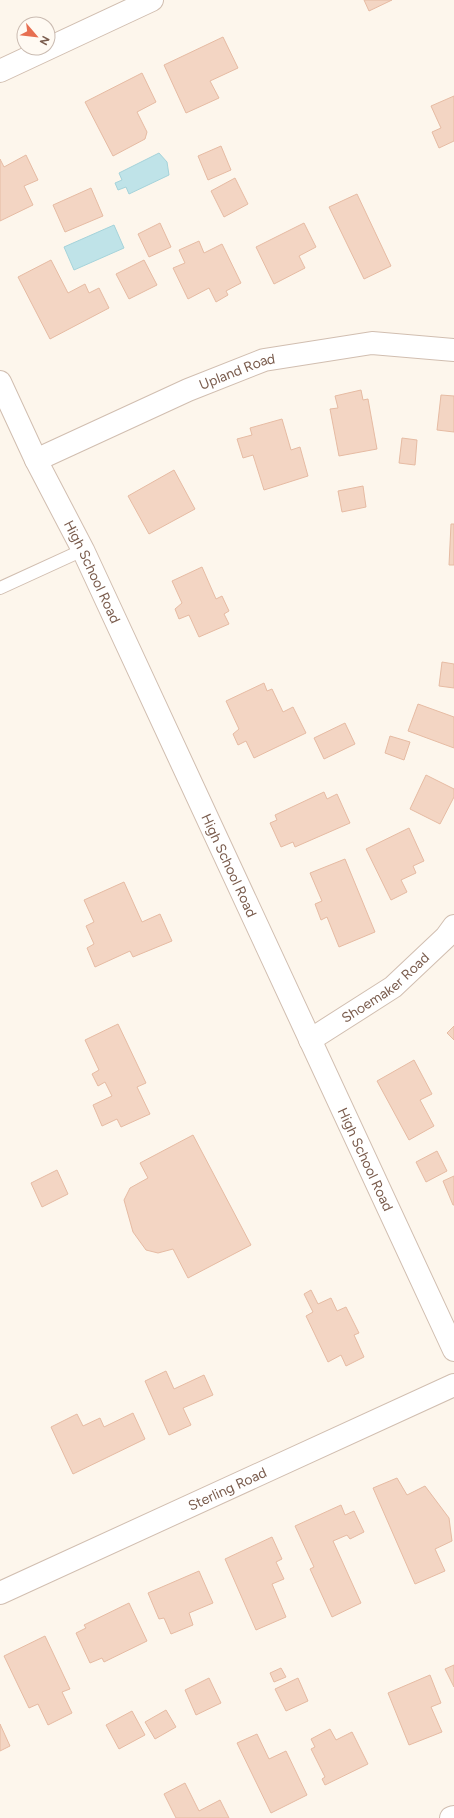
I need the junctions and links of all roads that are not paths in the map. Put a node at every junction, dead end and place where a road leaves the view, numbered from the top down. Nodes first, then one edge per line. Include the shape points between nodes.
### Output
1 (152, 0) edge
2 (0, 71) edge
3 (454, 350) edge
4 (0, 382) edge
5 (36, 460) junction
6 (84, 550) junction
7 (0, 588) edge
8 (454, 926) edge
9 (310, 1040) junction
10 (454, 1350) edge
11 (454, 1385) edge
12 (0, 1593) edge

1 - 2 street
3 - 5 street, Upland Road via 372,343 264,360 188,390
4 - 5 street, High School Road
5 - 6 street, High School Road
6 - 7 lane
6 - 9 street, High School Road
8 - 9 street, Shoemaker Road via 446,937 393,986
9 - 10 street, High School Road
11 - 12 street, Sterling Road

